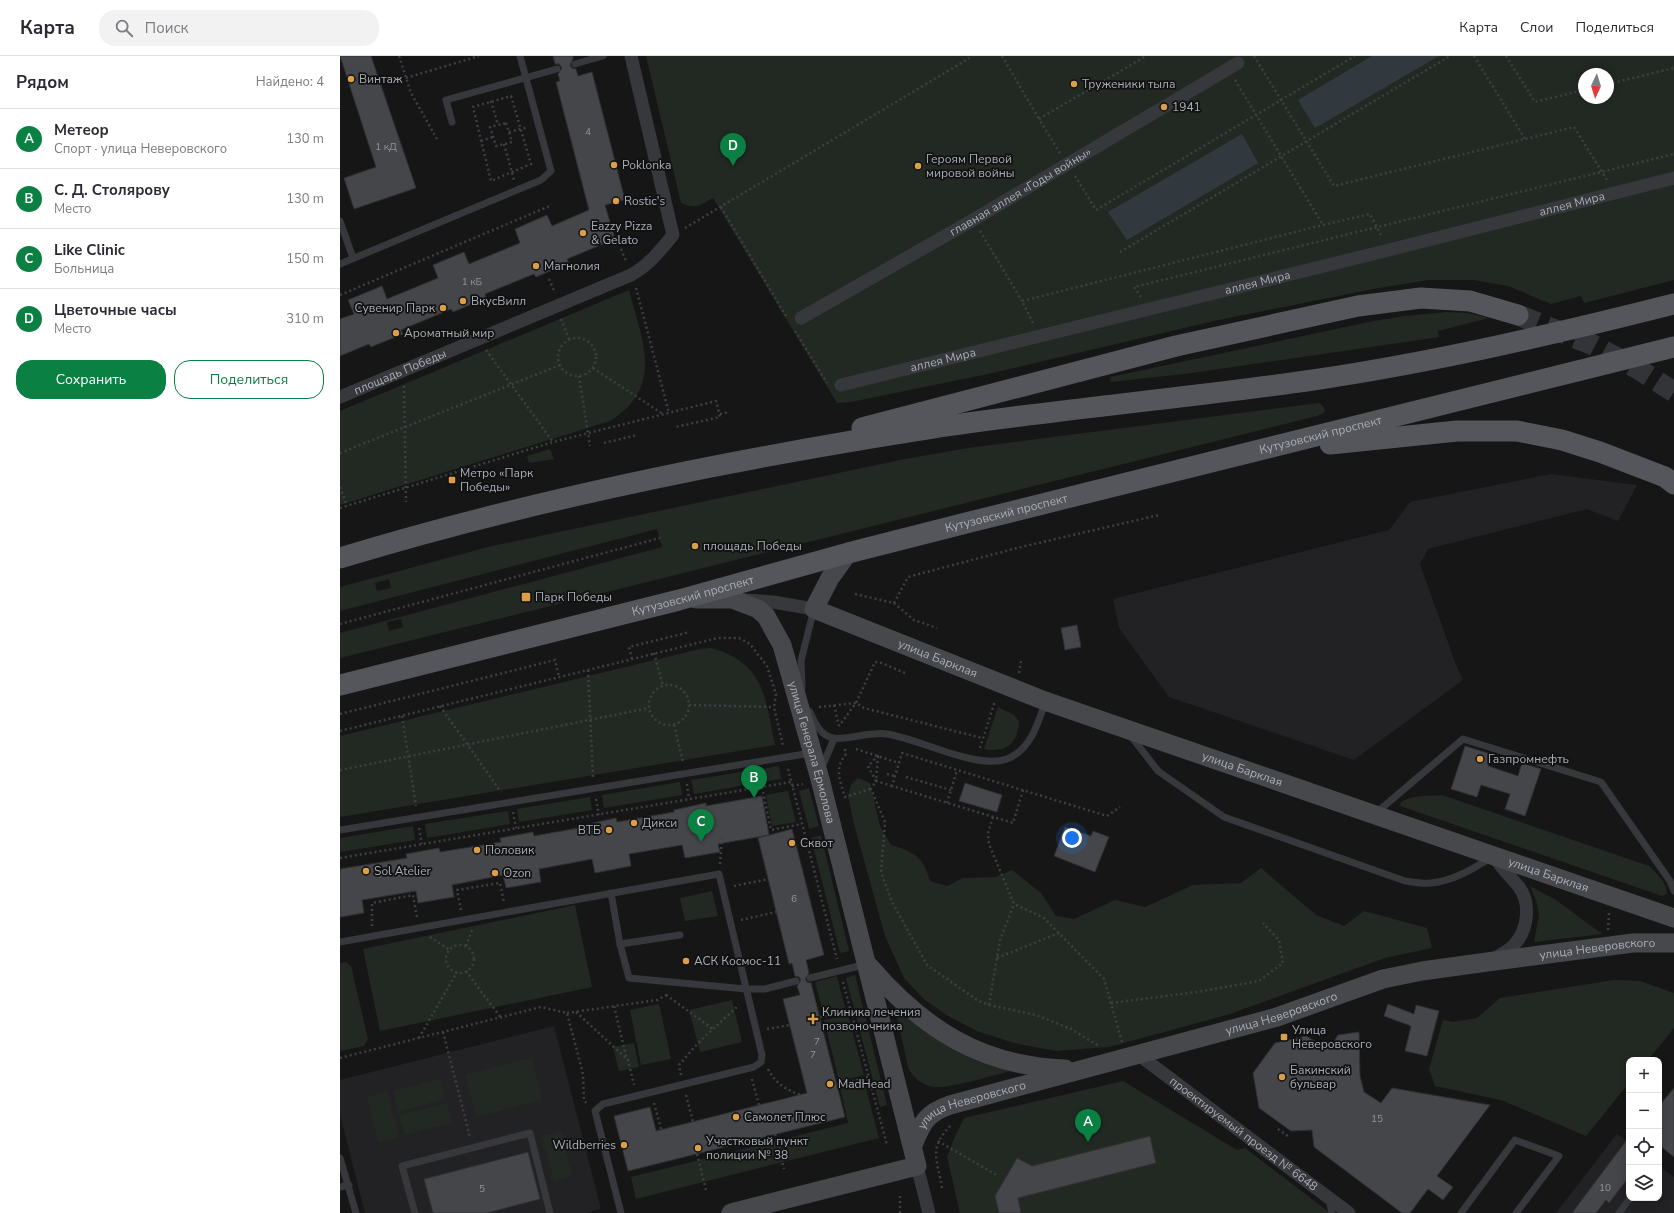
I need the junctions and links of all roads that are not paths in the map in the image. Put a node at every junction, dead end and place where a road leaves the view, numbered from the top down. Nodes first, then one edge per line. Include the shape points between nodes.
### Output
1 (520, 56) edge
2 (603, 56) edge
3 (631, 56) edge
4 (1242, 60) edge
5 (575, 64) dead end
6 (557, 69) dead end
7 (527, 77) junction
8 (452, 122) dead end
9 (1674, 178) edge
10 (340, 221) edge
11 (353, 258) junction
12 (340, 264) edge
13 (1674, 304) edge
14 (1518, 315) tunnel mouth
15 (801, 318) dead end
16 (1674, 347) edge
17 (835, 386) road end
18 (340, 397) edge
19 (1215, 461) junction
20 (731, 462) junction
21 (1674, 484) edge
22 (848, 553) junction
23 (340, 558) edge
24 (732, 599) junction
25 (679, 600) junction
26 (814, 609) junction
27 (340, 685) edge
28 (1045, 701) junction
29 (1125, 728) junction
30 (834, 739) junction
31 (813, 753) junction
32 (814, 781) junction
33 (1374, 815) junction
34 (340, 830) edge
35 (1494, 856) junction
36 (1674, 890) edge
37 (611, 893) junction
38 (1674, 918) edge
39 (1674, 922) edge
40 (680, 935) dead end
41 (340, 942) edge
42 (1633, 943) junction
43 (1674, 943) edge
44 (620, 944) junction
45 (1488, 962) junction
46 (867, 964) junction
47 (810, 978) dead end
48 (796, 982) dead end
49 (746, 989) junction
50 (1139, 1055) junction
51 (1089, 1067) junction
52 (913, 1145) junction
53 (340, 1158) edge
54 (918, 1166) junction
55 (349, 1185) junction
56 (340, 1187) edge
57 (1329, 1198) junction
58 (1628, 1201) edge
59 (356, 1213) edge
60 (415, 1213) edge
61 (550, 1213) edge
62 (620, 1213) edge
63 (732, 1213) edge
64 (929, 1213) edge
65 (1332, 1213) edge
66 (1349, 1213) edge
67 (1461, 1213) edge
68 (1516, 1213) edge
69 (1619, 1213) edge

1 - 7 lane
2 - 5 lane
3 - 18 street, площадь Победы via 673,235 655,258 646,267 631,275
4 - 15 street, главная аллея «Годы войны» via 973,220
6 - 7 lane
7 - 8 lane via 446,100
7 - 11 lane via 551,171 541,180
9 - 17 street, аллея Мира
10 - 11 lane
11 - 12 lane
13 - 20 main road via 1576,329 1406,365 1313,380 940,427
14 - 20 main road via 1470,301 1421,298 1358,306 1176,346
16 - 19 main road, Кутузовский проспект
19 - 21 main road via 1352,441 1457,431 1517,431 1562,440 1600,452 1665,477
19 - 22 main road, Кутузовский проспект
20 - 23 main road via 487,517
22 - 25 main road, Кутузовский проспект
22 - 26 street via 830,578
24 - 25 street, улица Генерала Ермолова
24 - 26 street
24 - 31 street, улица Генерала Ермолова via 758,609 775,629 782,645
25 - 27 main road, Кутузовский проспект
26 - 28 street, улица Барклая
26 - 30 lane via 801,661 801,681 814,722 822,732
28 - 29 street, улица Барклая
28 - 30 lane via 1032,737 1019,752 997,762 977,760 887,734 864,734
29 - 33 street, улица Барклая
29 - 35 lane via 1158,771 1224,817 1405,881 1430,884 1452,878 1464,874
30 - 32 lane
31 - 32 street, улица Генерала Ермолова
31 - 34 lane
32 - 46 street, улица Генерала Ермолова
33 - 35 street, улица Барклая
33 - 36 lane via 1463,739 1601,782
35 - 38 street, улица Барклая
35 - 45 street via 1500,868 1519,888 1525,899 1527,912 1521,935 1515,945
37 - 41 lane
37 - 44 lane
37 - 49 lane via 719,874
39 - 42 street
40 - 44 lane
42 - 43 street, улица Неверовского
42 - 45 street, улица Неверовского
44 - 49 lane via 629,978
45 - 50 street, улица Неверовского via 1383,979 1277,1017
46 - 47 lane
46 - 51 street via 930,1025 971,1048 992,1057 1024,1065 1066,1069
46 - 52 street, улица Генерала Ермолова
48 - 49 lane via 765,989
49 - 62 lane via 762,1055 761,1062 750,1068 602,1104 595,1111
50 - 51 street, улица Неверовского
50 - 57 street, проектируемый проезд № 6648
51 - 52 street, улица Неверовского via 938,1109 920,1126
52 - 54 street, улица Генерала Ермолова
53 - 55 lane
54 - 63 street
54 - 64 street, улица Генерала Ермолова
55 - 56 lane
55 - 59 lane
57 - 65 lane
57 - 66 street, проектируемый проезд № 6648
58 - 69 lane
60 - 61 lane via 402,1166 530,1133
67 - 68 lane via 1515,1140 1559,1156

